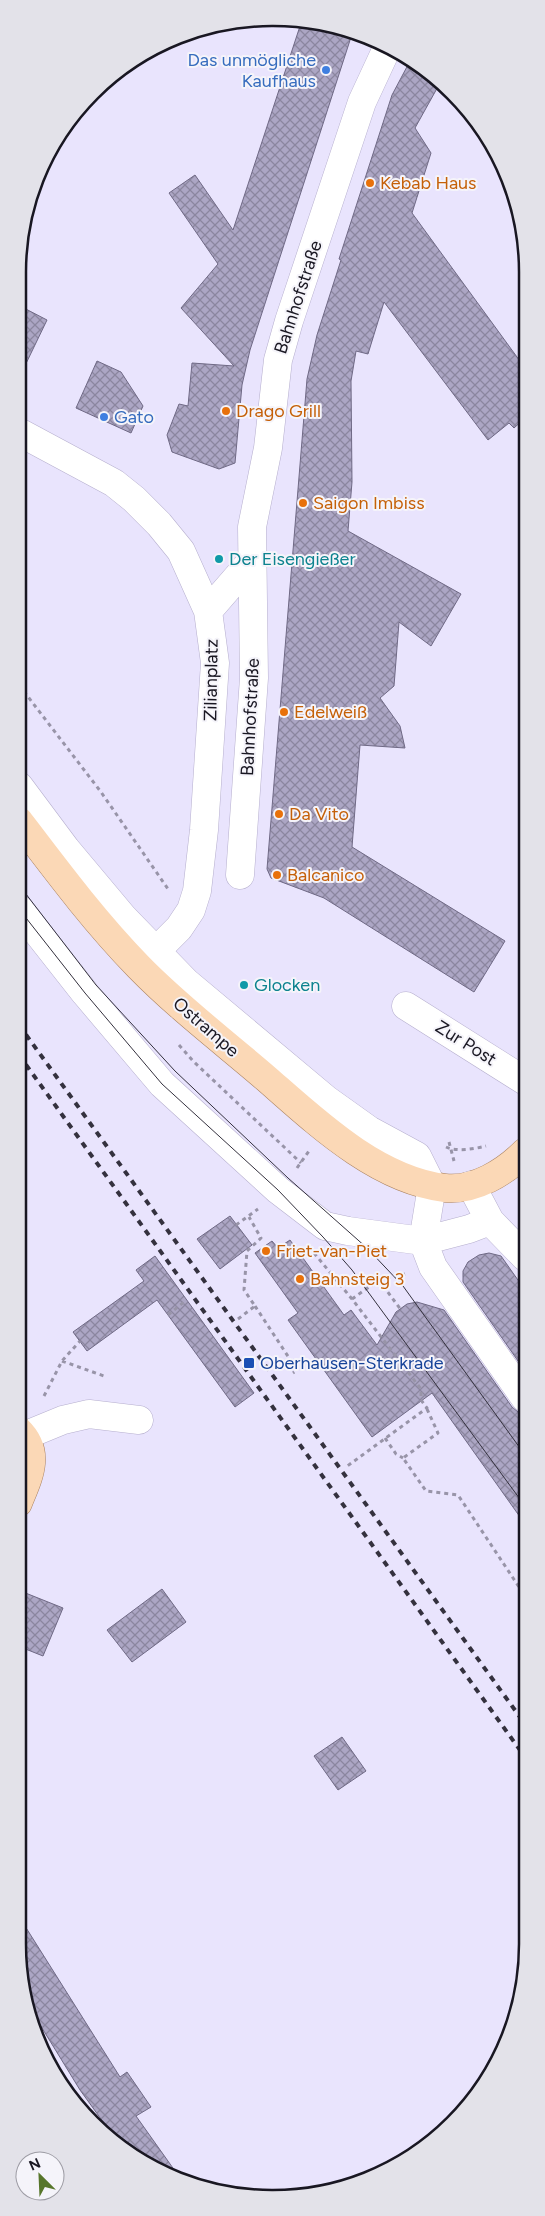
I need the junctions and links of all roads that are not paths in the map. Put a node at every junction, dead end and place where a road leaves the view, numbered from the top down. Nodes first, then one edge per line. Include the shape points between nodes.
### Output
1 (384, 54) edge
2 (26, 435) edge
3 (254, 558) junction
4 (208, 611) junction
5 (26, 795) edge
6 (26, 830) edge
7 (240, 875) dead end
8 (26, 918) edge
9 (147, 960) junction
10 (406, 1006) dead end
11 (519, 1078) edge
12 (519, 1158) edge
13 (471, 1185) junction
14 (432, 1186) junction
15 (490, 1221) junction
16 (423, 1241) junction
17 (519, 1250) edge
18 (519, 1389) edge
19 (139, 1420) dead end
20 (26, 1431) edge
21 (26, 1445) edge
22 (26, 1485) edge

1 - 3 street, Bahnhofstraße via 362,102 278,360 268,448 252,527
2 - 4 street, Zilianplatz via 114,483 159,524 181,551
3 - 4 street
3 - 7 street, Bahnhofstraße via 254,678
4 - 9 street, Zilianplatz via 214,664 197,891 185,919
5 - 9 street via 123,917
6 - 9 main road, Ostrampe via 96,920
8 - 16 street via 162,1084 278,1190 325,1226
9 - 14 main road, Ostrampe via 178,1003 319,1125 360,1155
10 - 11 street, Zur Post
12 - 13 main road, Ostrampe via 497,1174
13 - 14 main road, Ostrampe via 459,1188
13 - 15 street
14 - 16 street
15 - 16 street
15 - 17 street
16 - 18 street via 433,1267
19 - 20 street via 88,1414
21 - 22 main road via 32,1470

